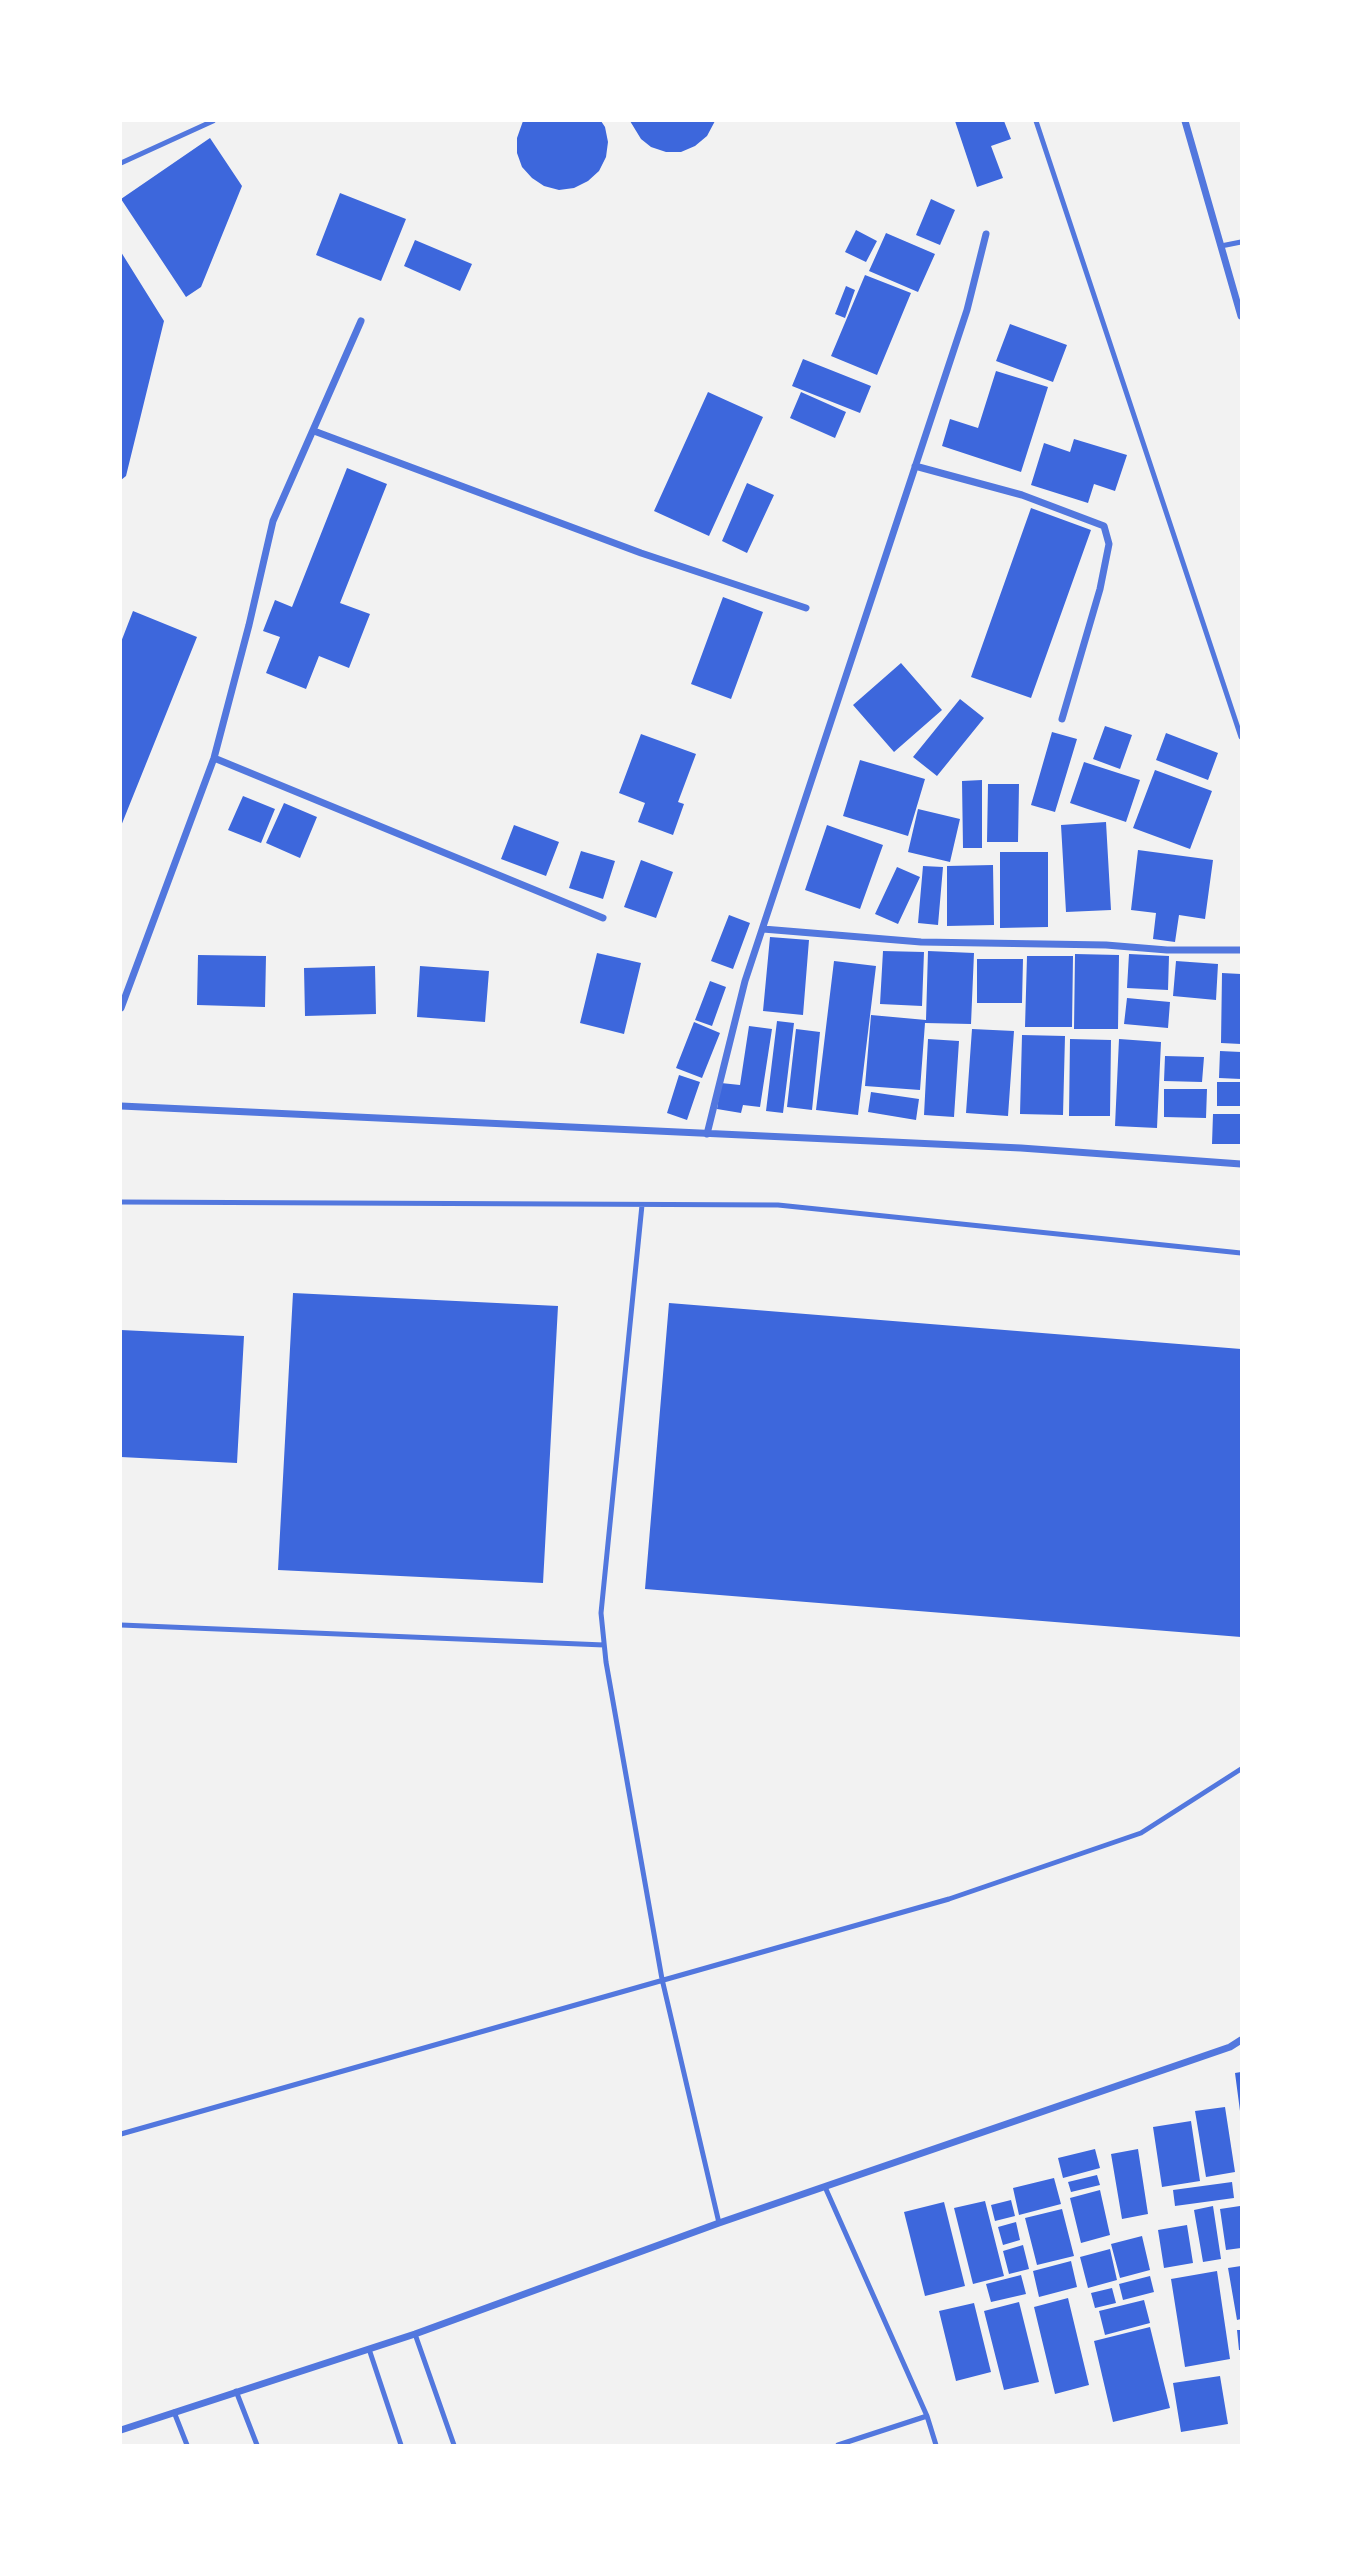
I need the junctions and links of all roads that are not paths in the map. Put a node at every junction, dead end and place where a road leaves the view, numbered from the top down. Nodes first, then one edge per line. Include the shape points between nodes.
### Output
1 (213, 121) edge
2 (1036, 121) edge
3 (1185, 121) edge
4 (121, 163) edge
5 (986, 234) dead end
6 (1241, 242) edge
7 (1221, 246) junction
8 (1241, 316) edge
9 (361, 321) dead end
10 (314, 431) junction
11 (915, 466) junction
12 (806, 608) dead end
13 (1062, 719) dead end
14 (1241, 737) edge
15 (214, 758) junction
16 (603, 918) dead end
17 (762, 929) junction
18 (1241, 950) edge
19 (121, 1008) edge
20 (121, 1106) edge
21 (707, 1134) junction
22 (1241, 1164) edge
23 (121, 1202) edge
24 (642, 1205) junction
25 (1241, 1253) edge
26 (121, 1625) edge
27 (604, 1645) junction
28 (1241, 1769) edge
29 (662, 1979) junction
30 (1241, 2040) edge
31 (121, 2134) edge
32 (825, 2187) junction
33 (719, 2223) junction
34 (415, 2334) junction
35 (369, 2349) junction
36 (236, 2391) junction
37 (174, 2412) junction
38 (927, 2416) junction
39 (121, 2430) edge
40 (187, 2445) edge
41 (257, 2445) edge
42 (401, 2445) edge
43 (454, 2445) edge
44 (838, 2445) edge
45 (936, 2445) edge

1 - 4 lane
2 - 14 lane
3 - 7 street
5 - 11 street via 967,310
6 - 7 lane
7 - 8 street
9 - 10 street
10 - 12 street via 641,553
10 - 15 street via 273,521
11 - 13 street via 1022,495 1104,526 1110,544
11 - 17 street
15 - 16 street
15 - 19 street
17 - 18 street via 921,942
17 - 21 street
20 - 21 street
21 - 22 street via 1021,1148
23 - 24 lane
24 - 25 lane via 778,1205
24 - 27 lane via 601,1613
26 - 27 lane
27 - 29 lane
28 - 29 lane via 1141,1833 950,1899
29 - 31 lane
29 - 33 lane
30 - 32 street
32 - 33 street
32 - 38 lane
33 - 34 street
34 - 35 street
34 - 43 lane
35 - 36 street
35 - 42 lane
36 - 37 street
36 - 41 lane
37 - 39 street
37 - 40 lane
38 - 44 lane
38 - 45 lane

